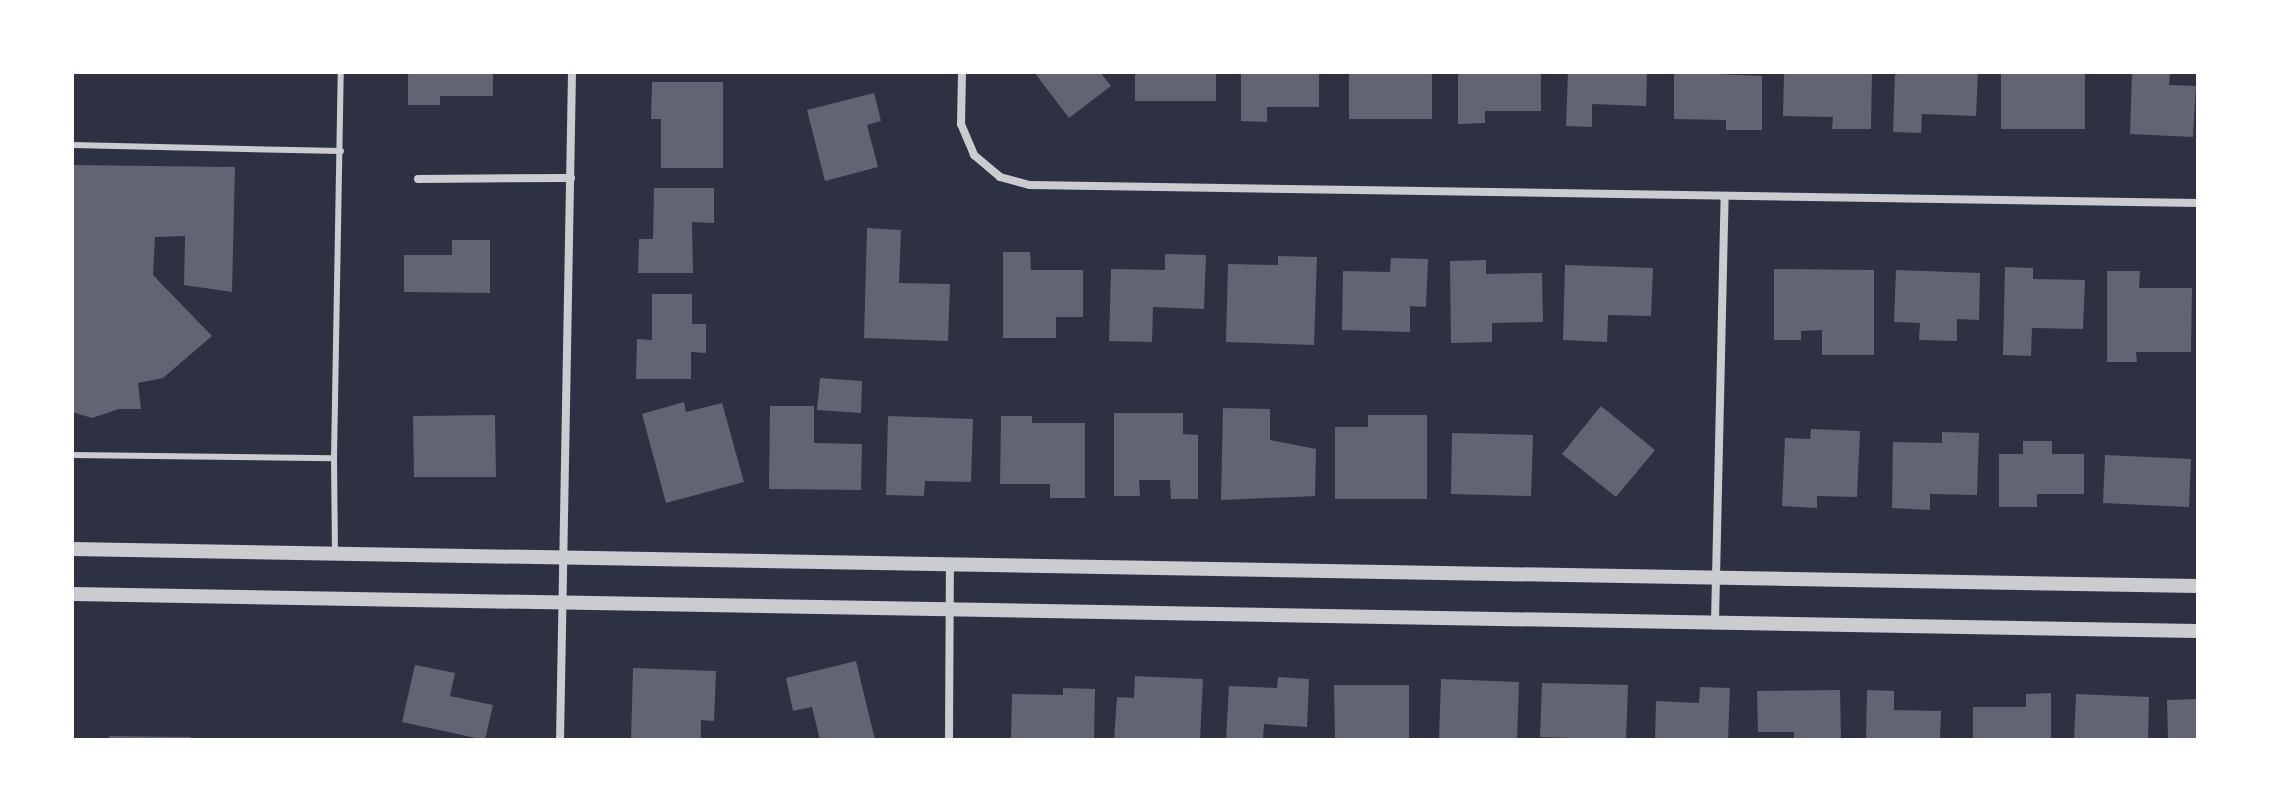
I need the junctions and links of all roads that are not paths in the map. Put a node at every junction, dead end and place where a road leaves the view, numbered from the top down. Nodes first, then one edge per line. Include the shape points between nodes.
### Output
1 (341, 72) edge
2 (572, 72) edge
3 (962, 72) edge
4 (72, 145) edge
5 (341, 151) junction
6 (571, 178) junction
7 (418, 179) dead end
8 (1725, 196) junction
9 (2198, 203) edge
10 (72, 455) edge
11 (334, 458) junction
12 (72, 549) edge
13 (335, 554) junction
14 (561, 557) junction
15 (950, 563) junction
16 (1715, 576) junction
17 (2198, 586) edge
18 (72, 594) edge
19 (560, 603) junction
20 (950, 609) junction
21 (1715, 621) junction
22 (2198, 631) edge
23 (560, 740) edge
24 (949, 740) edge

1 - 5 lane
2 - 6 street
3 - 8 street via 961,124 974,155 1000,177 1030,185
4 - 5 lane
5 - 11 lane
6 - 7 street
6 - 14 street
8 - 9 street
8 - 16 street
10 - 11 lane
11 - 13 lane
12 - 13 street
13 - 14 street
14 - 15 street
14 - 19 street
15 - 16 street
15 - 20 street
16 - 17 street
16 - 21 street
18 - 19 street
19 - 20 street
19 - 23 street
20 - 21 street
20 - 24 street
21 - 22 street

